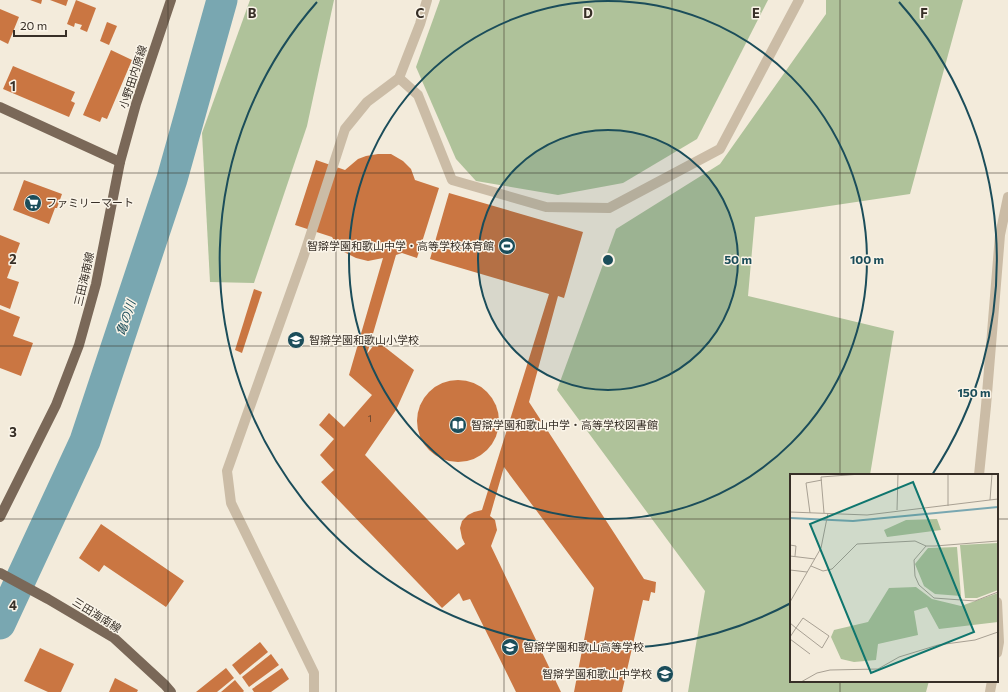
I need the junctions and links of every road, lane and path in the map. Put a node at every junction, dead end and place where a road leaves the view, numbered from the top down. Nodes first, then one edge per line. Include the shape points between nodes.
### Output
1 (171, 0) edge
2 (427, 0) edge
3 (799, 0) edge
4 (399, 78) junction
5 (0, 107) edge
6 (120, 162) junction
7 (1008, 197) edge
8 (979, 474) edge
9 (0, 517) edge
10 (0, 573) edge
11 (998, 622) edge
12 (998, 648) edge
13 (992, 682) edge
14 (171, 692) edge
15 (314, 692) edge
16 (990, 692) edge

1 - 6 main road, 小野田内原線 via 136,104
2 - 4 street
3 - 4 street via 720,149 609,208 546,207 452,180 418,95
4 - 15 street via 367,102 345,129 304,254 227,471 231,503 314,673
5 - 6 main road
6 - 9 main road, 三田海南線 via 96,284 79,345 56,405
7 - 8 street via 1000,235
10 - 14 main road, 三田海南線 via 114,638
11 - 12 street
13 - 16 street

